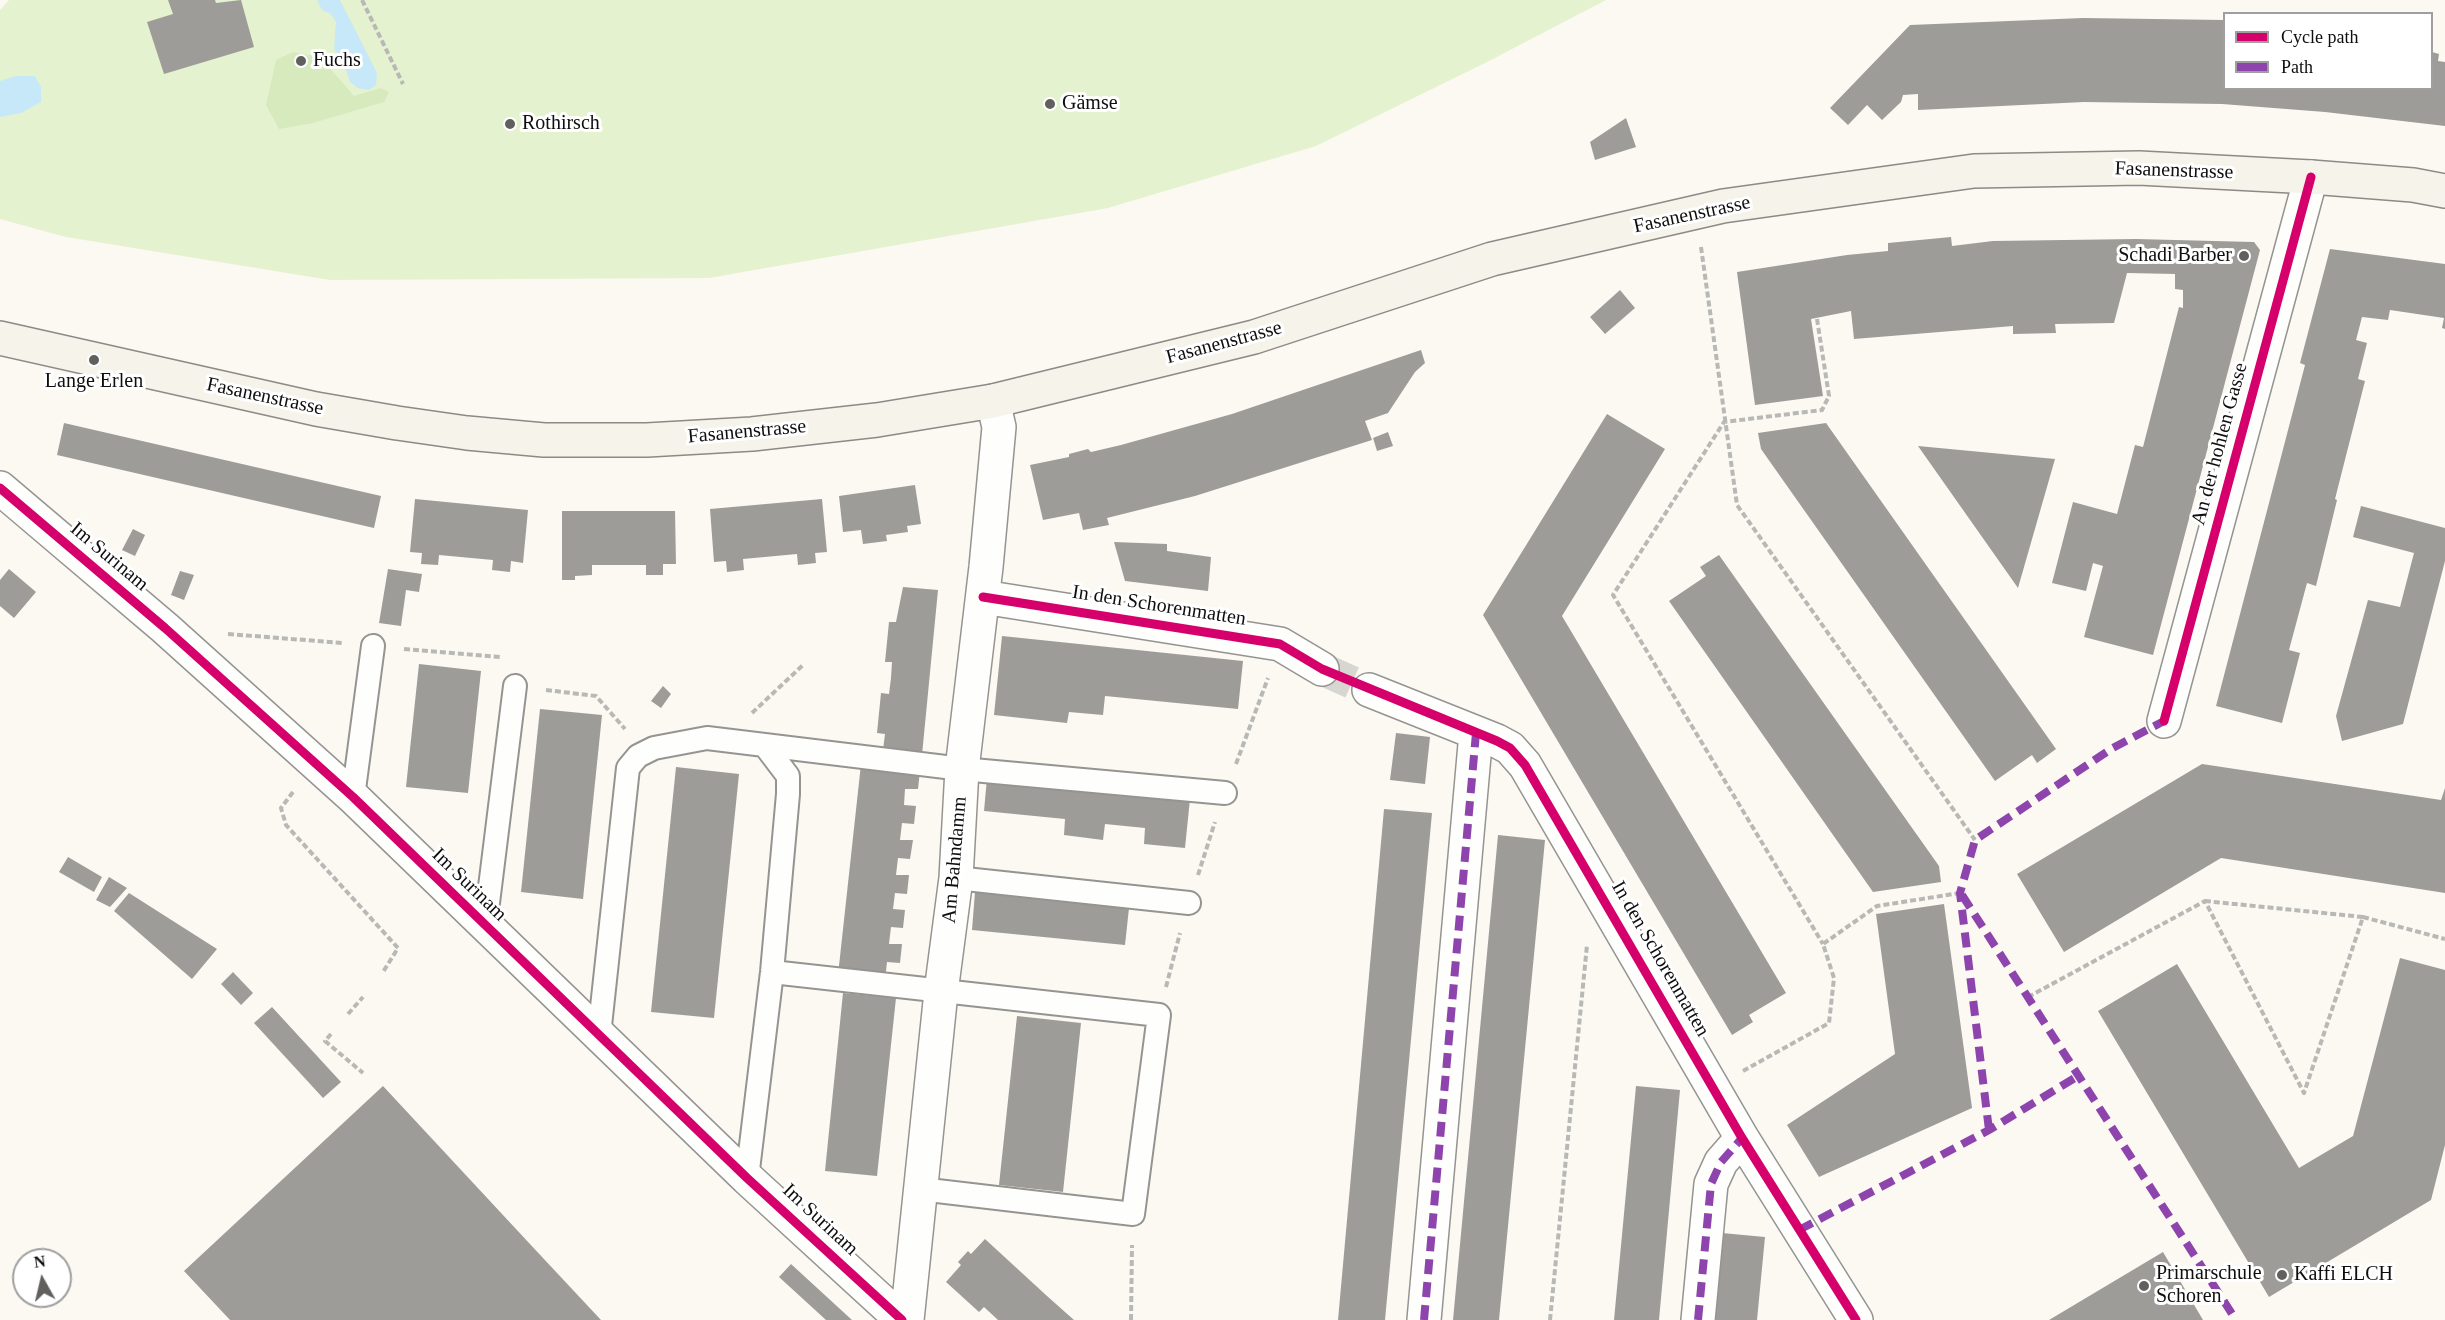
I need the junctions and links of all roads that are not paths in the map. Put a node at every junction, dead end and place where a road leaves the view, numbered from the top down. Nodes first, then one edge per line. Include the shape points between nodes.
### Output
1 (2311, 177) junction
2 (2445, 191) edge
3 (0, 338) edge
4 (993, 401) junction
5 (0, 488) edge
6 (983, 597) junction
7 (373, 646) road end
8 (1322, 669) tunnel mouth
9 (515, 686) road end
10 (1369, 690) tunnel mouth
11 (2164, 721) dead end
12 (1476, 733) junction
13 (766, 747) junction
14 (962, 769) junction
15 (1225, 793) road end
16 (353, 797) junction
17 (956, 878) junction
18 (1188, 903) road end
19 (485, 927) junction
20 (772, 972) junction
21 (941, 992) junction
22 (599, 1035) junction
23 (1743, 1138) junction
24 (747, 1178) junction
25 (920, 1189) junction
26 (902, 1320) edge
27 (907, 1320) edge
28 (1424, 1320) edge
29 (1698, 1320) edge
30 (1856, 1320) edge

1 - 2 main road, Fasanenstrasse
1 - 4 main road, Fasanenstrasse via 2139,168 1974,171 1723,206 1492,259 1254,337
1 - 11 street, An der hohlen Gasse
3 - 4 main road, Fasanenstrasse via 316,409 544,440 753,434 877,420
4 - 6 street, Am Bahndamm via 999,427
5 - 16 street, Im Surinam via 165,628
6 - 8 street, In den Schorenmatten via 1280,644
6 - 14 street, Am Bahndamm
7 - 16 lane
9 - 19 lane
10 - 12 street, In den Schorenmatten
12 - 23 street, In den Schorenmatten via 1510,748 1525,765
12 - 28 street
13 - 14 lane
13 - 20 lane via 788,776 789,794
13 - 22 lane via 706,738 654,748 638,756 628,768
14 - 15 lane
14 - 17 street, Am Bahndamm
16 - 19 street, Im Surinam
17 - 18 lane
17 - 21 street, Am Bahndamm
19 - 22 street, Im Surinam
20 - 21 lane
20 - 24 lane
21 - 25 street, Am Bahndamm
21 - 25 lane via 1159,1015 1133,1214
22 - 24 street, Im Surinam
23 - 29 street via 1721,1162 1711,1184
23 - 30 street, In den Schorenmatten
24 - 26 street, Im Surinam
25 - 27 street, Am Bahndamm

